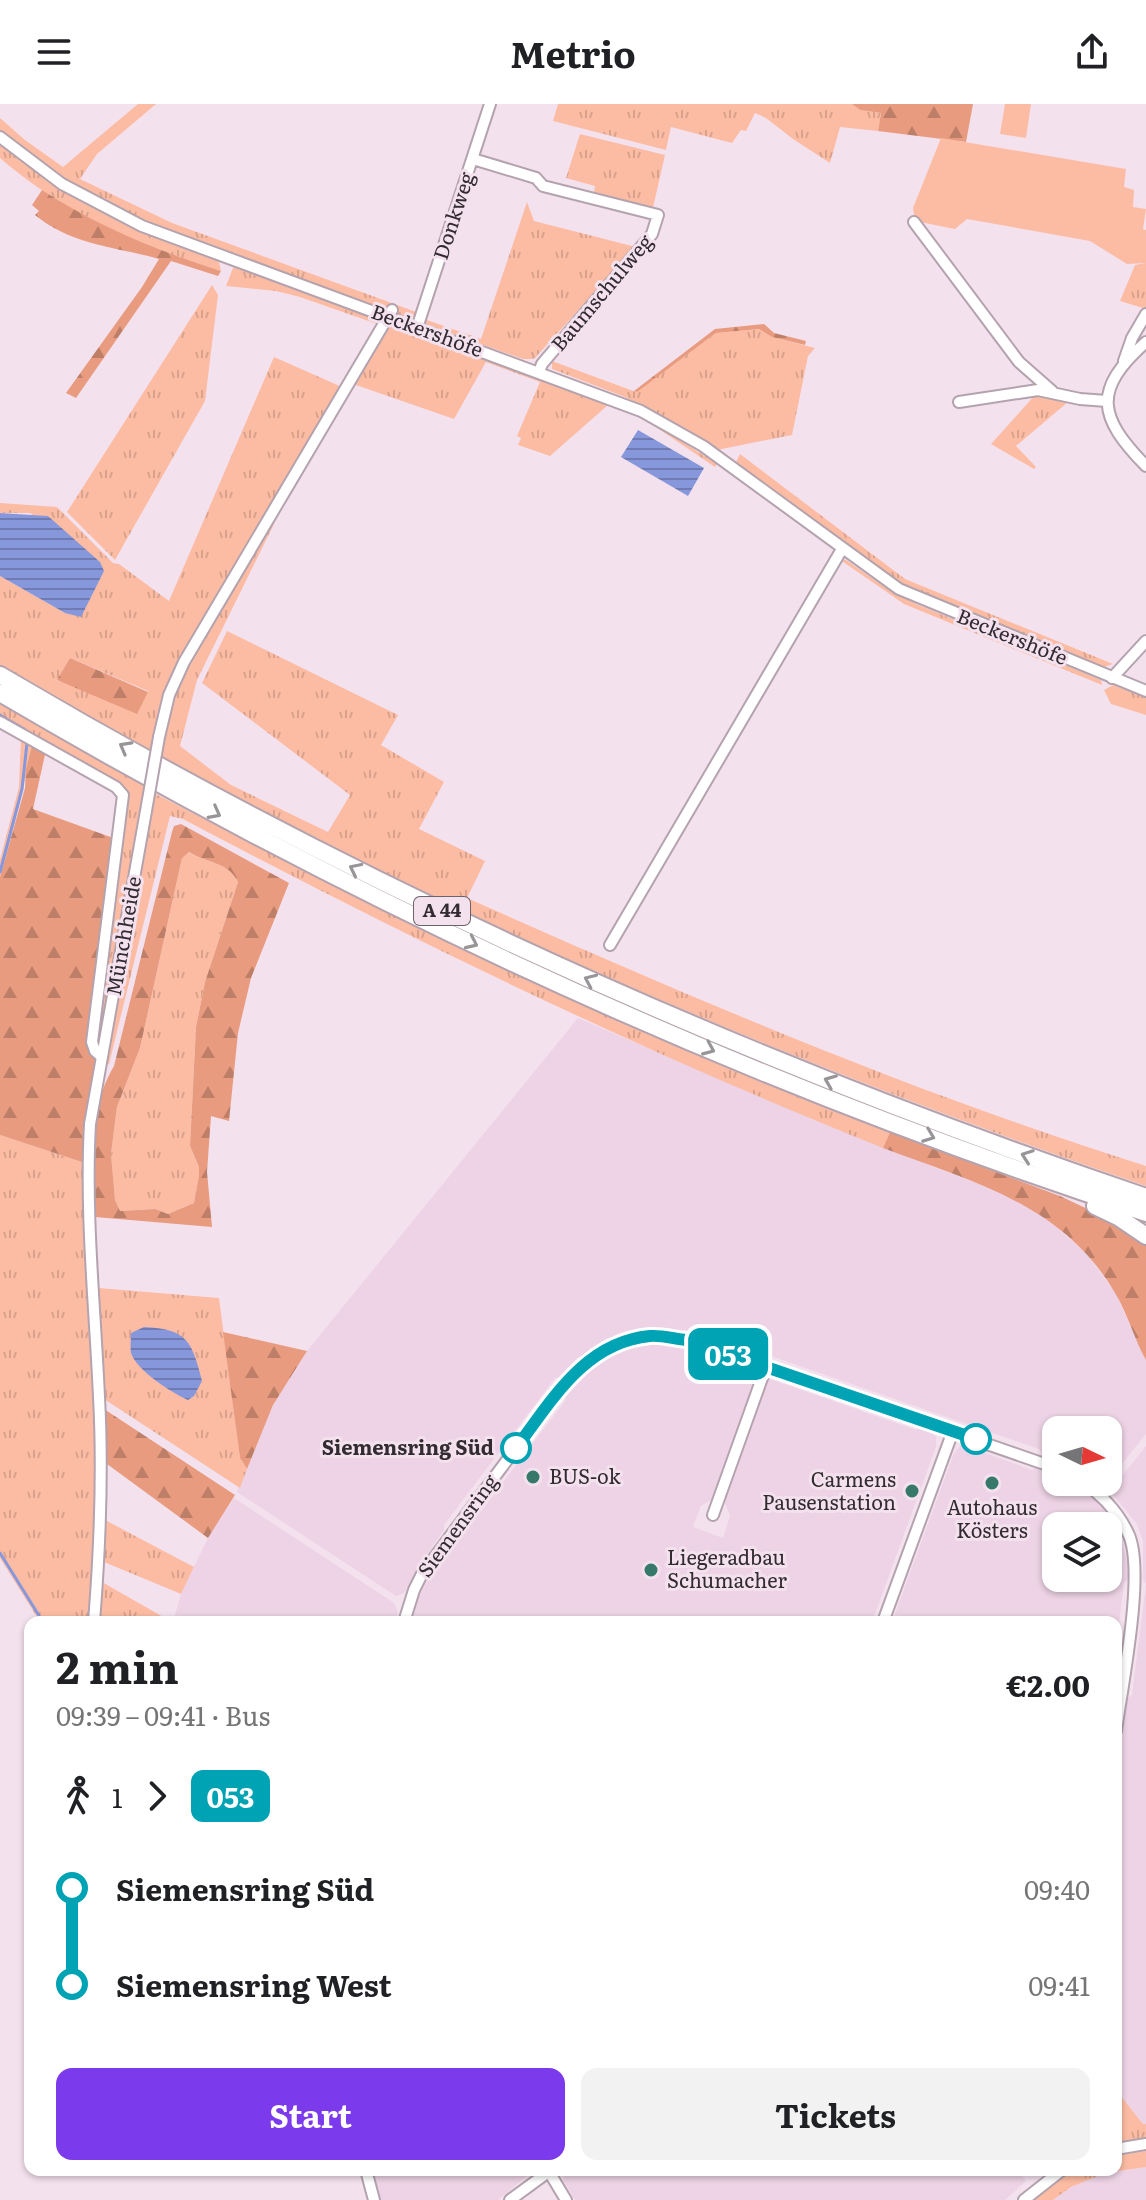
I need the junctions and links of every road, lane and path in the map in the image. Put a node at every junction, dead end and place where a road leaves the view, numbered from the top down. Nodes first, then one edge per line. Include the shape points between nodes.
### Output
1 (490, 104) edge
2 (0, 137) edge
3 (473, 159) junction
4 (914, 222) dead end
5 (390, 314) junction
6 (1146, 314) edge
7 (417, 328) junction
8 (1146, 342) edge
9 (1123, 363) junction
10 (539, 372) junction
11 (1052, 391) junction
12 (1107, 401) junction
13 (959, 402) dead end
14 (1146, 466) edge
15 (842, 549) junction
16 (1146, 641) edge
17 (0, 675) edge
18 (1112, 678) junction
19 (1146, 691) edge
20 (0, 693) edge
21 (0, 722) edge
22 (610, 945) dead end
23 (102, 1057) junction
24 (1048, 1180) junction
25 (1101, 1181) junction
26 (1146, 1189) edge
27 (1146, 1197) edge
28 (1146, 1213) edge
29 (1146, 1236) edge
30 (766, 1367) junction
31 (953, 1431) junction
32 (1042, 1463) edge
33 (1103, 1496) edge
34 (713, 1515) dead end
35 (94, 1616) edge
36 (406, 1616) edge
37 (885, 1616) edge
38 (1122, 1686) edge
39 (1146, 2144) edge
40 (1122, 2148) edge
41 (368, 2176) edge
42 (542, 2176) edge
43 (552, 2176) edge
44 (1054, 2176) edge
45 (374, 2200) edge
46 (510, 2200) edge
47 (566, 2200) edge
48 (1024, 2200) edge

1 - 3 street, Donkweg
2 - 5 street, Beckershöfe via 56,180 122,217
3 - 7 street, Donkweg
3 - 10 street, Baumschulweg via 536,178 543,186 658,215 652,234
4 - 11 street via 1019,362
5 - 7 street, Beckershöfe
5 - 23 street, Münchheide, bridge via 169,695
6 - 9 street
7 - 10 street, Beckershöfe
8 - 9 street
9 - 12 street
10 - 15 street, Beckershöfe via 626,404 683,433
11 - 12 street
11 - 13 street
12 - 14 street via 1114,430
15 - 18 street, Beckershöfe via 918,599
15 - 22 street
16 - 18 street
25 -> 17 highway, A 44 via 834,1083 554,963 298,840
18 - 19 street, Beckershöfe
20 -> 24 highway, A 44 via 259,837 495,954 804,1088
21 - 23 street via 123,795 92,1042
23 - 35 street, Münchheide via 88,1171 100,1401 101,1537
24 - 28 highway, A 44
24 - 29 highway
25 - 26 highway
25 - 27 highway, A 44
30 - 31 street, Siemensring
30 - 34 street
30 - 36 street, Siemensring via 687,1340 652,1336 615,1343 588,1359 435,1556 414,1590
31 - 32 street, Siemensring
31 - 37 street
33 - 38 street via 1129,1534 1135,1564
39 - 40 street
41 - 45 street
42 - 46 street
43 - 47 street
44 - 48 street

